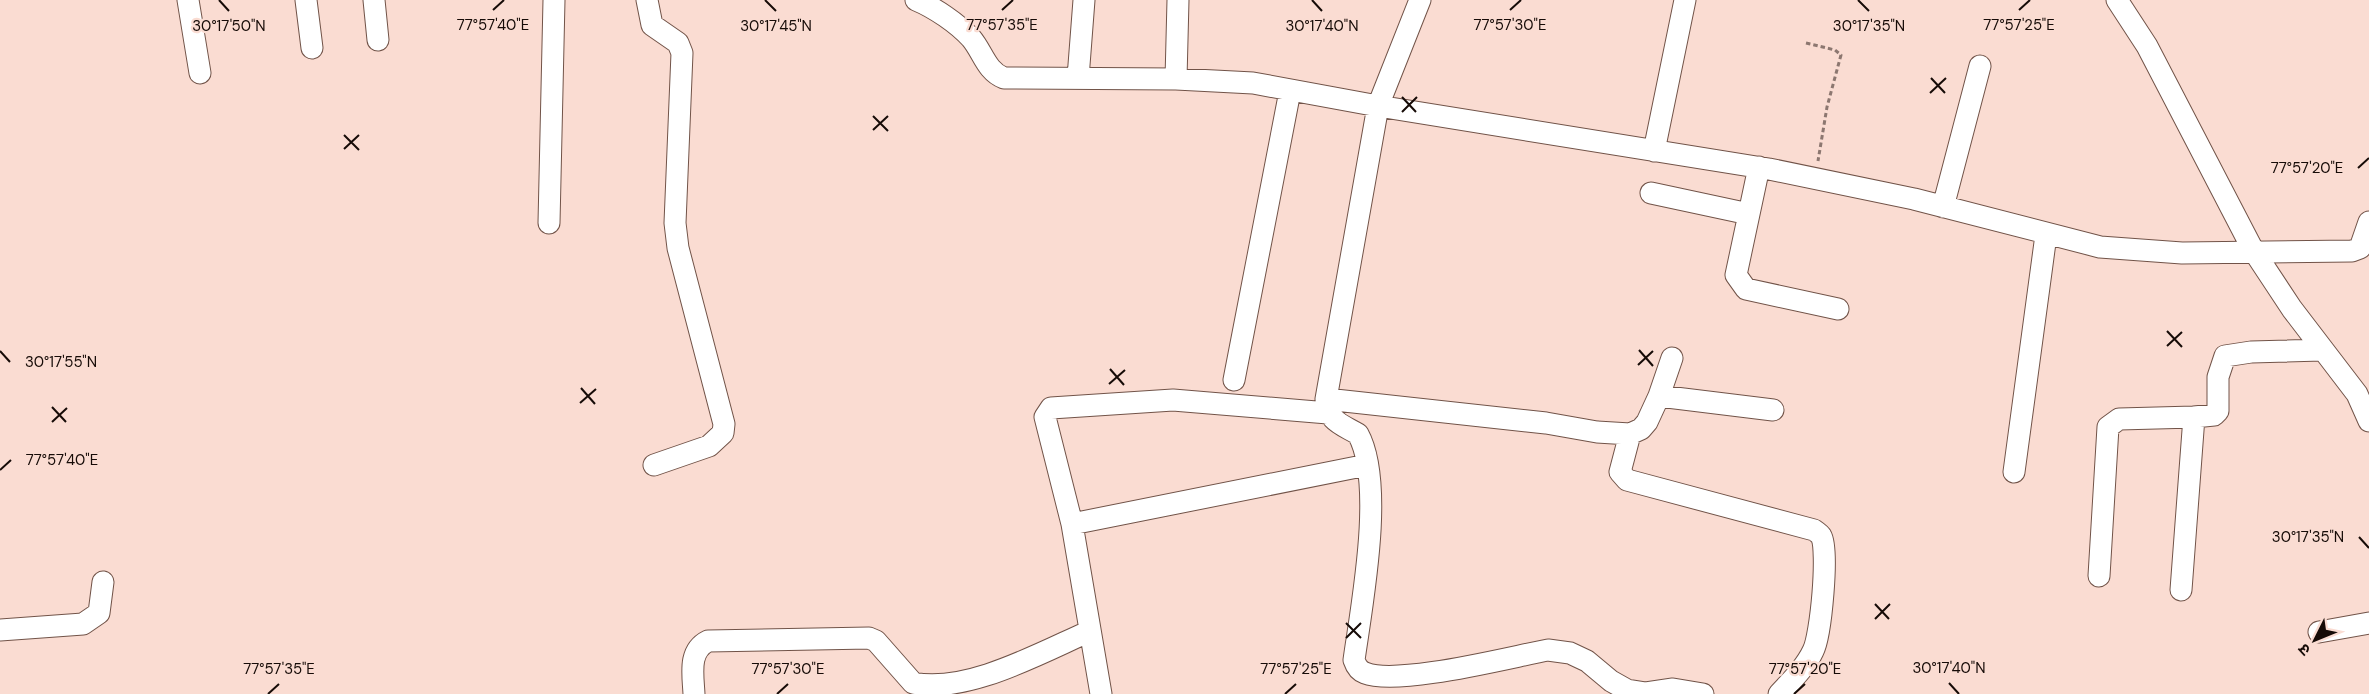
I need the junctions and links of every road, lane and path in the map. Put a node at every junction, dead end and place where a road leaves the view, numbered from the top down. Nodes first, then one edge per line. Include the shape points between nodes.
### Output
1 (188, 0) edge
2 (306, 0) edge
3 (374, 0) edge
4 (554, 0) edge
5 (647, 0) edge
6 (1084, 0) edge
7 (1178, 0) edge
8 (1420, 0) edge
9 (1685, 0) edge
10 (2117, 0) edge
11 (921, 1) edge
12 (378, 39) dead end
13 (1806, 43) dead end
14 (312, 48) dead end
15 (1980, 66) dead end
16 (200, 73) dead end
17 (1078, 78) junction
18 (1176, 79) junction
19 (1290, 91) junction
20 (1378, 106) junction
21 (1654, 151) junction
22 (1759, 167) junction
23 (1816, 178) junction
24 (1651, 194) dead end
25 (1943, 207) junction
26 (1749, 214) junction
27 (2369, 222) edge
28 (549, 223) dead end
29 (2046, 235) junction
30 (2253, 250) junction
31 (1838, 309) dead end
32 (2322, 350) junction
33 (1672, 358) dead end
34 (1234, 380) dead end
35 (1659, 396) junction
36 (1327, 406) junction
37 (1773, 410) dead end
38 (2194, 417) junction
39 (2369, 421) edge
40 (1630, 434) junction
41 (654, 465) dead end
42 (1367, 465) junction
43 (2014, 472) dead end
44 (1072, 524) junction
45 (2099, 576) dead end
46 (103, 582) dead end
47 (2181, 590) dead end
48 (2369, 623) edge
49 (0, 630) edge
50 (1090, 631) junction
51 (2319, 632) dead end
52 (1413, 685) edge
53 (694, 694) edge
54 (1101, 694) edge
55 (1646, 694) edge
56 (1702, 694) edge
57 (1779, 694) edge

1 - 16 street
2 - 14 street
3 - 12 street
4 - 28 street
5 - 41 street via 652,25 678,43 682,53 675,223 678,248 724,424 723,434 709,446
6 - 17 street
7 - 18 street
8 - 20 street
9 - 21 street
10 - 30 street via 2147,46
11 - 17 street via 971,39 994,74 1015,79
13 - 23 path via 1841,55 1827,107
15 - 25 street
17 - 18 street
18 - 19 street via 1253,83
19 - 20 street
19 - 34 street
20 - 21 street
20 - 36 street
21 - 22 street
22 - 23 street
22 - 26 street
23 - 25 street
24 - 26 street
25 - 29 street
26 - 31 street via 1736,275 1739,283 1746,289
27 - 30 street via 2360,248 2352,251
29 - 30 street via 2127,250
29 - 43 street
30 - 32 street
32 - 38 street via 2225,356 2218,376 2218,411
32 - 39 street via 2357,394
33 - 35 street
35 - 37 street
35 - 40 street via 1647,422
36 - 40 street via 1546,423
36 - 42 street via 1335,421 1358,434
36 - 44 street via 1173,400 1051,408 1045,417
38 - 45 street via 2119,419 2108,427
38 - 47 street
40 - 57 street via 1620,472 1627,480 1815,530 1822,537 1821,627 1814,651
42 - 44 street
42 - 52 street via 1371,506 1367,568 1354,660 1366,674
44 - 50 street
46 - 49 street via 99,613 83,624
48 - 51 street
50 - 53 street via 986,679 953,688 913,683 869,638 708,641 699,645 694,654
50 - 54 street
52 - 55 street via 1548,650 1570,653 1627,690
55 - 56 street via 1673,689

